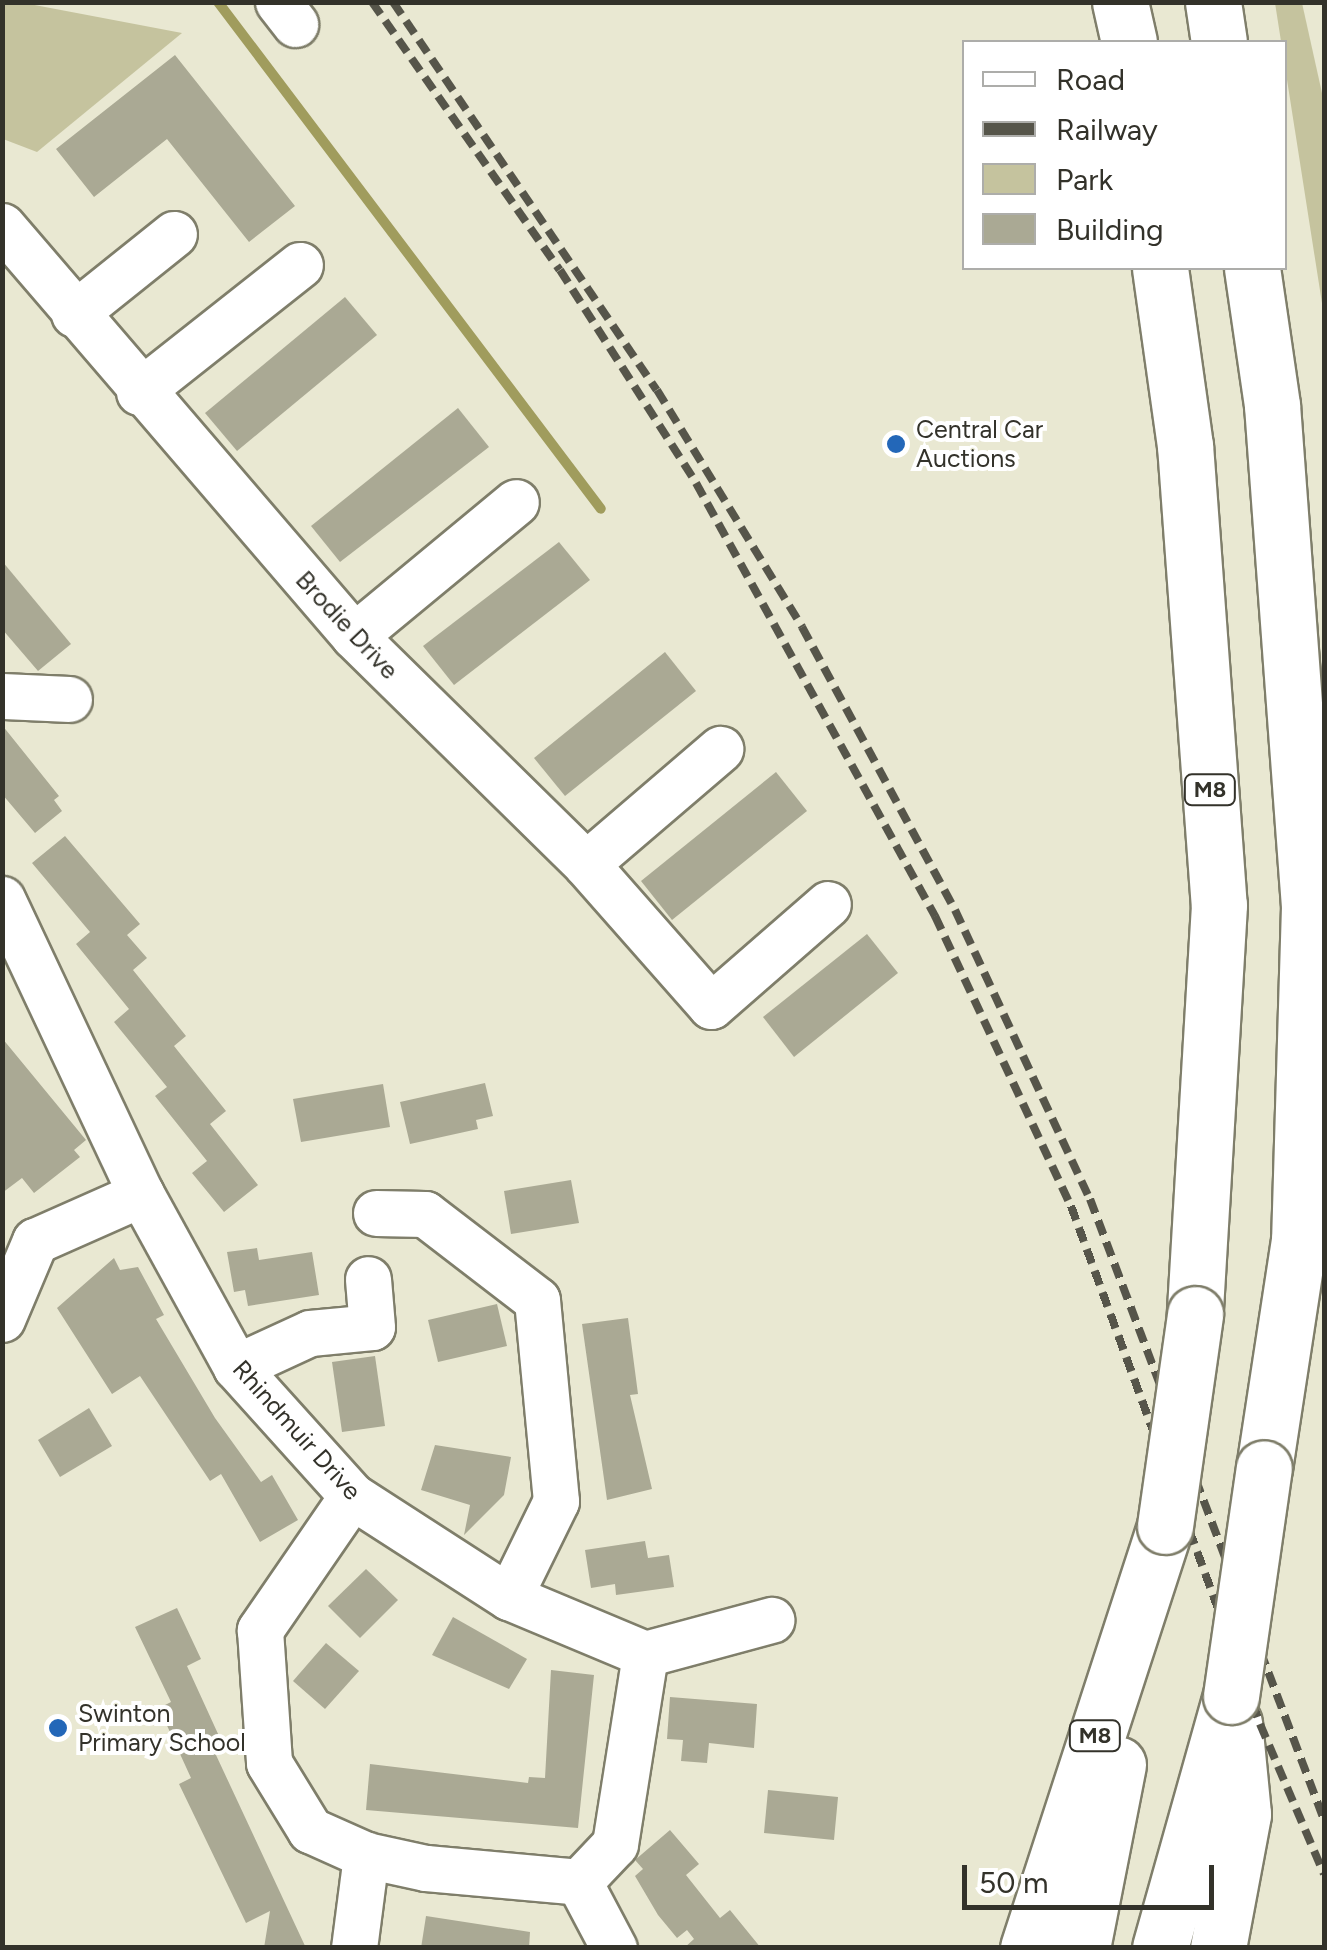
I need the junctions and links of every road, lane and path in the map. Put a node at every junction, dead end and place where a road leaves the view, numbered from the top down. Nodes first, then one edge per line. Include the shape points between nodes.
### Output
1 (1120, 2) edge
2 (1213, 2) edge
3 (1129, 40) edge
4 (1219, 40) edge
5 (2, 226) edge
6 (174, 234) dead end
7 (300, 265) dead end
8 (1160, 270) edge
9 (1252, 270) edge
10 (74, 314) junction
11 (138, 392) junction
12 (516, 502) dead end
13 (354, 636) junction
14 (2, 696) edge
15 (69, 699) dead end
16 (720, 749) dead end
17 (586, 864) junction
18 (2, 900) edge
19 (828, 904) dead end
20 (141, 1194) junction
21 (376, 1213) dead end
22 (368, 1279) dead end
23 (2, 1318) edge
24 (236, 1366) junction
25 (352, 1496) junction
26 (1165, 1526) junction
27 (509, 1597) junction
28 (771, 1620) dead end
29 (644, 1654) junction
30 (1231, 1696) junction
31 (366, 1855) junction
32 (579, 1882) junction
33 (354, 1948) edge
34 (614, 1948) edge
35 (1028, 1948) edge
36 (1082, 1948) edge
37 (1160, 1948) edge
38 (1218, 1948) edge

1 - 3 highway
2 - 4 highway
5 - 10 street, Brodie Drive
6 - 10 street
7 - 11 street
8 - 26 highway, M8, bridge via 1185,445 1219,905 1195,1314
9 - 30 highway, bridge via 1272,405 1309,906 1299,1240
10 - 11 street, Brodie Drive
11 - 13 street, Brodie Drive
12 - 13 street
13 - 17 street, Brodie Drive
14 - 15 street
16 - 17 street
17 - 19 street, Brodie Drive via 711,1006
18 - 20 street, Rhindmuir Drive
20 - 23 street via 34,1241
20 - 24 street, Rhindmuir Drive
21 - 27 street via 425,1214 537,1300 556,1501
22 - 24 street via 372,1327 310,1333
24 - 25 street, Rhindmuir Drive
25 - 27 street, Rhindmuir Drive
25 - 31 street via 260,1630 259,1706 269,1763 310,1830
26 - 35 highway, M8
26 - 36 highway, M8
27 - 29 street, Rhindmuir Drive
28 - 29 street
29 - 32 street via 615,1844
30 - 37 highway
30 - 38 highway via 1243,1814
31 - 32 street
31 - 33 street
32 - 34 street

